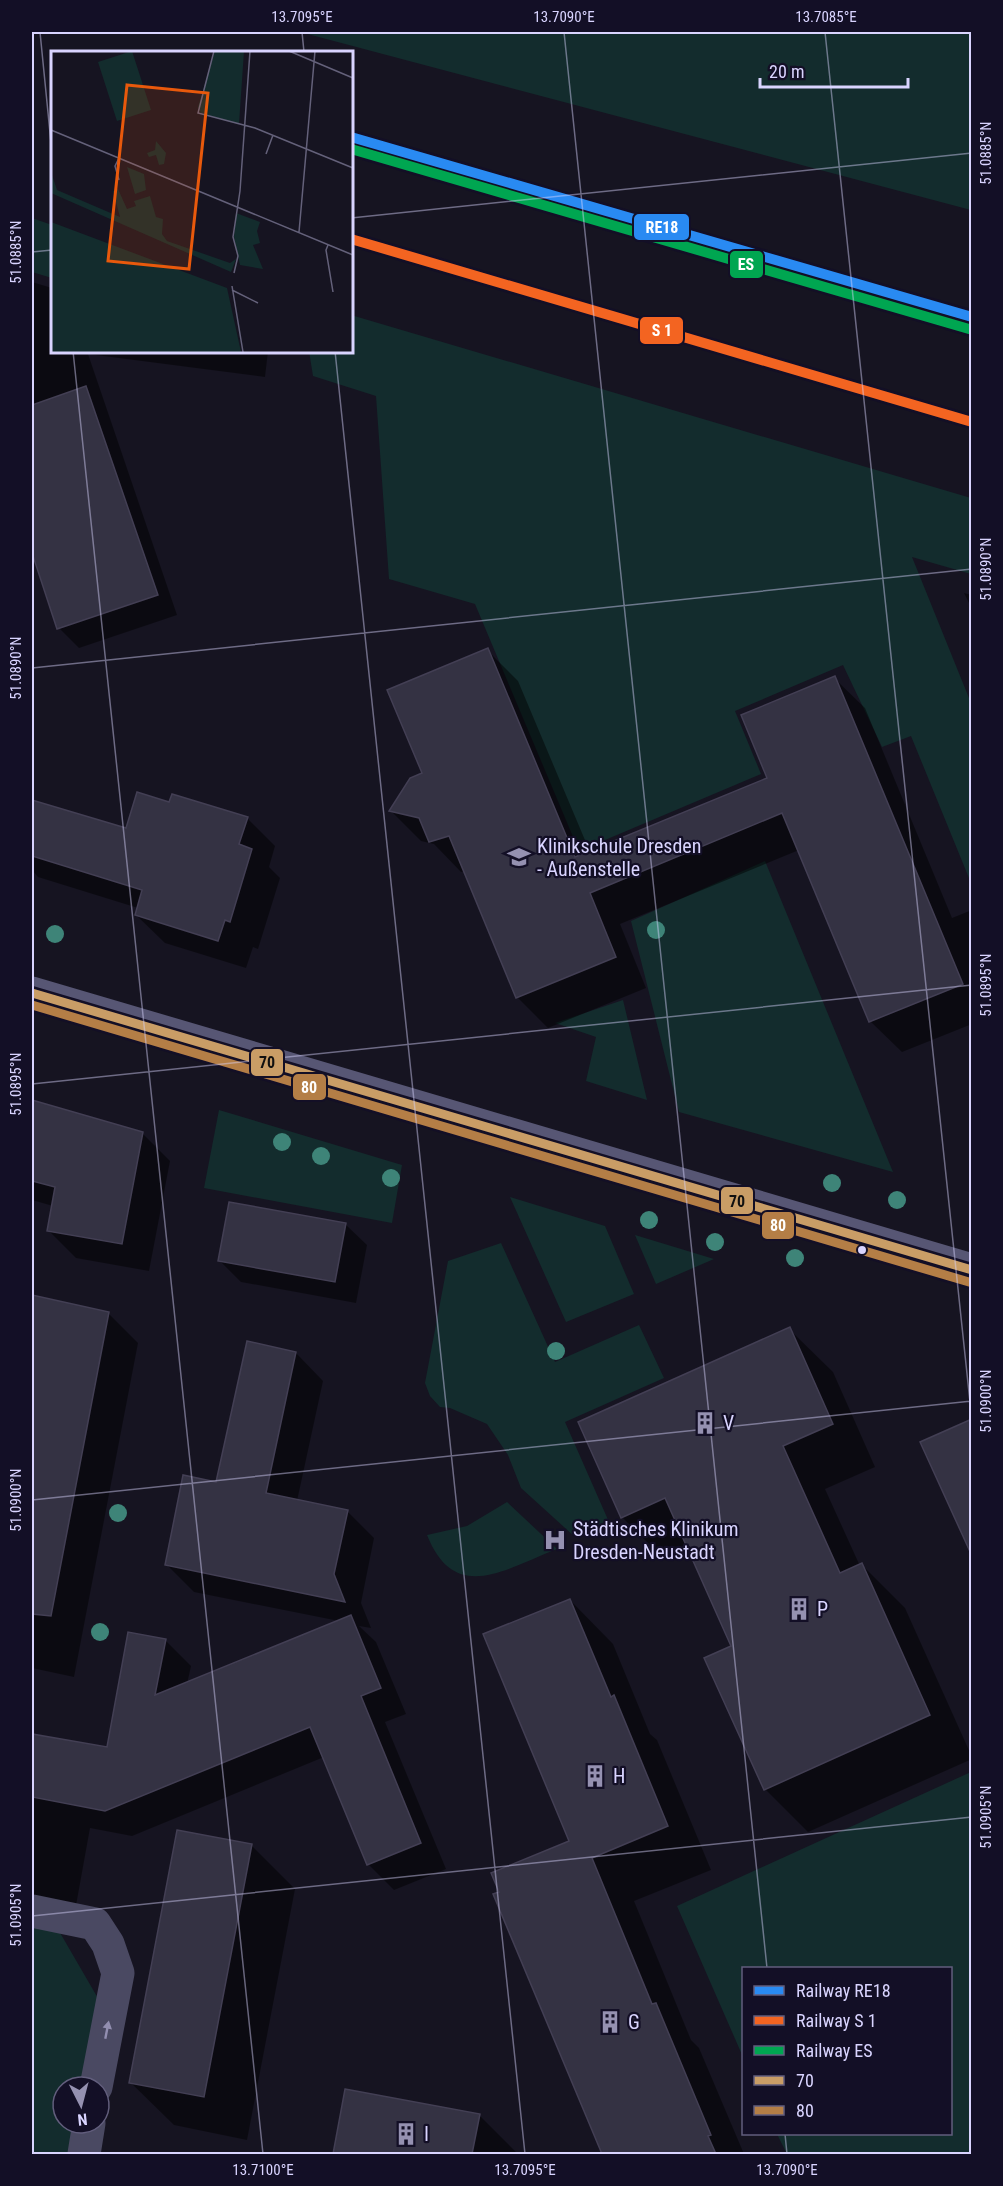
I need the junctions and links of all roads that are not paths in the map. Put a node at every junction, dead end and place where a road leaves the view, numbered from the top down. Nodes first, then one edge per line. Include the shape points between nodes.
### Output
1 (32, 993) edge
2 (972, 1270) edge
3 (32, 1911) edge
4 (98, 2075) edge
5 (88, 2135) edge
6 (84, 2154) edge

1 - 2 street
4 -> 3 street via 118,1973 108,1944 95,1924
5 - 6 street

